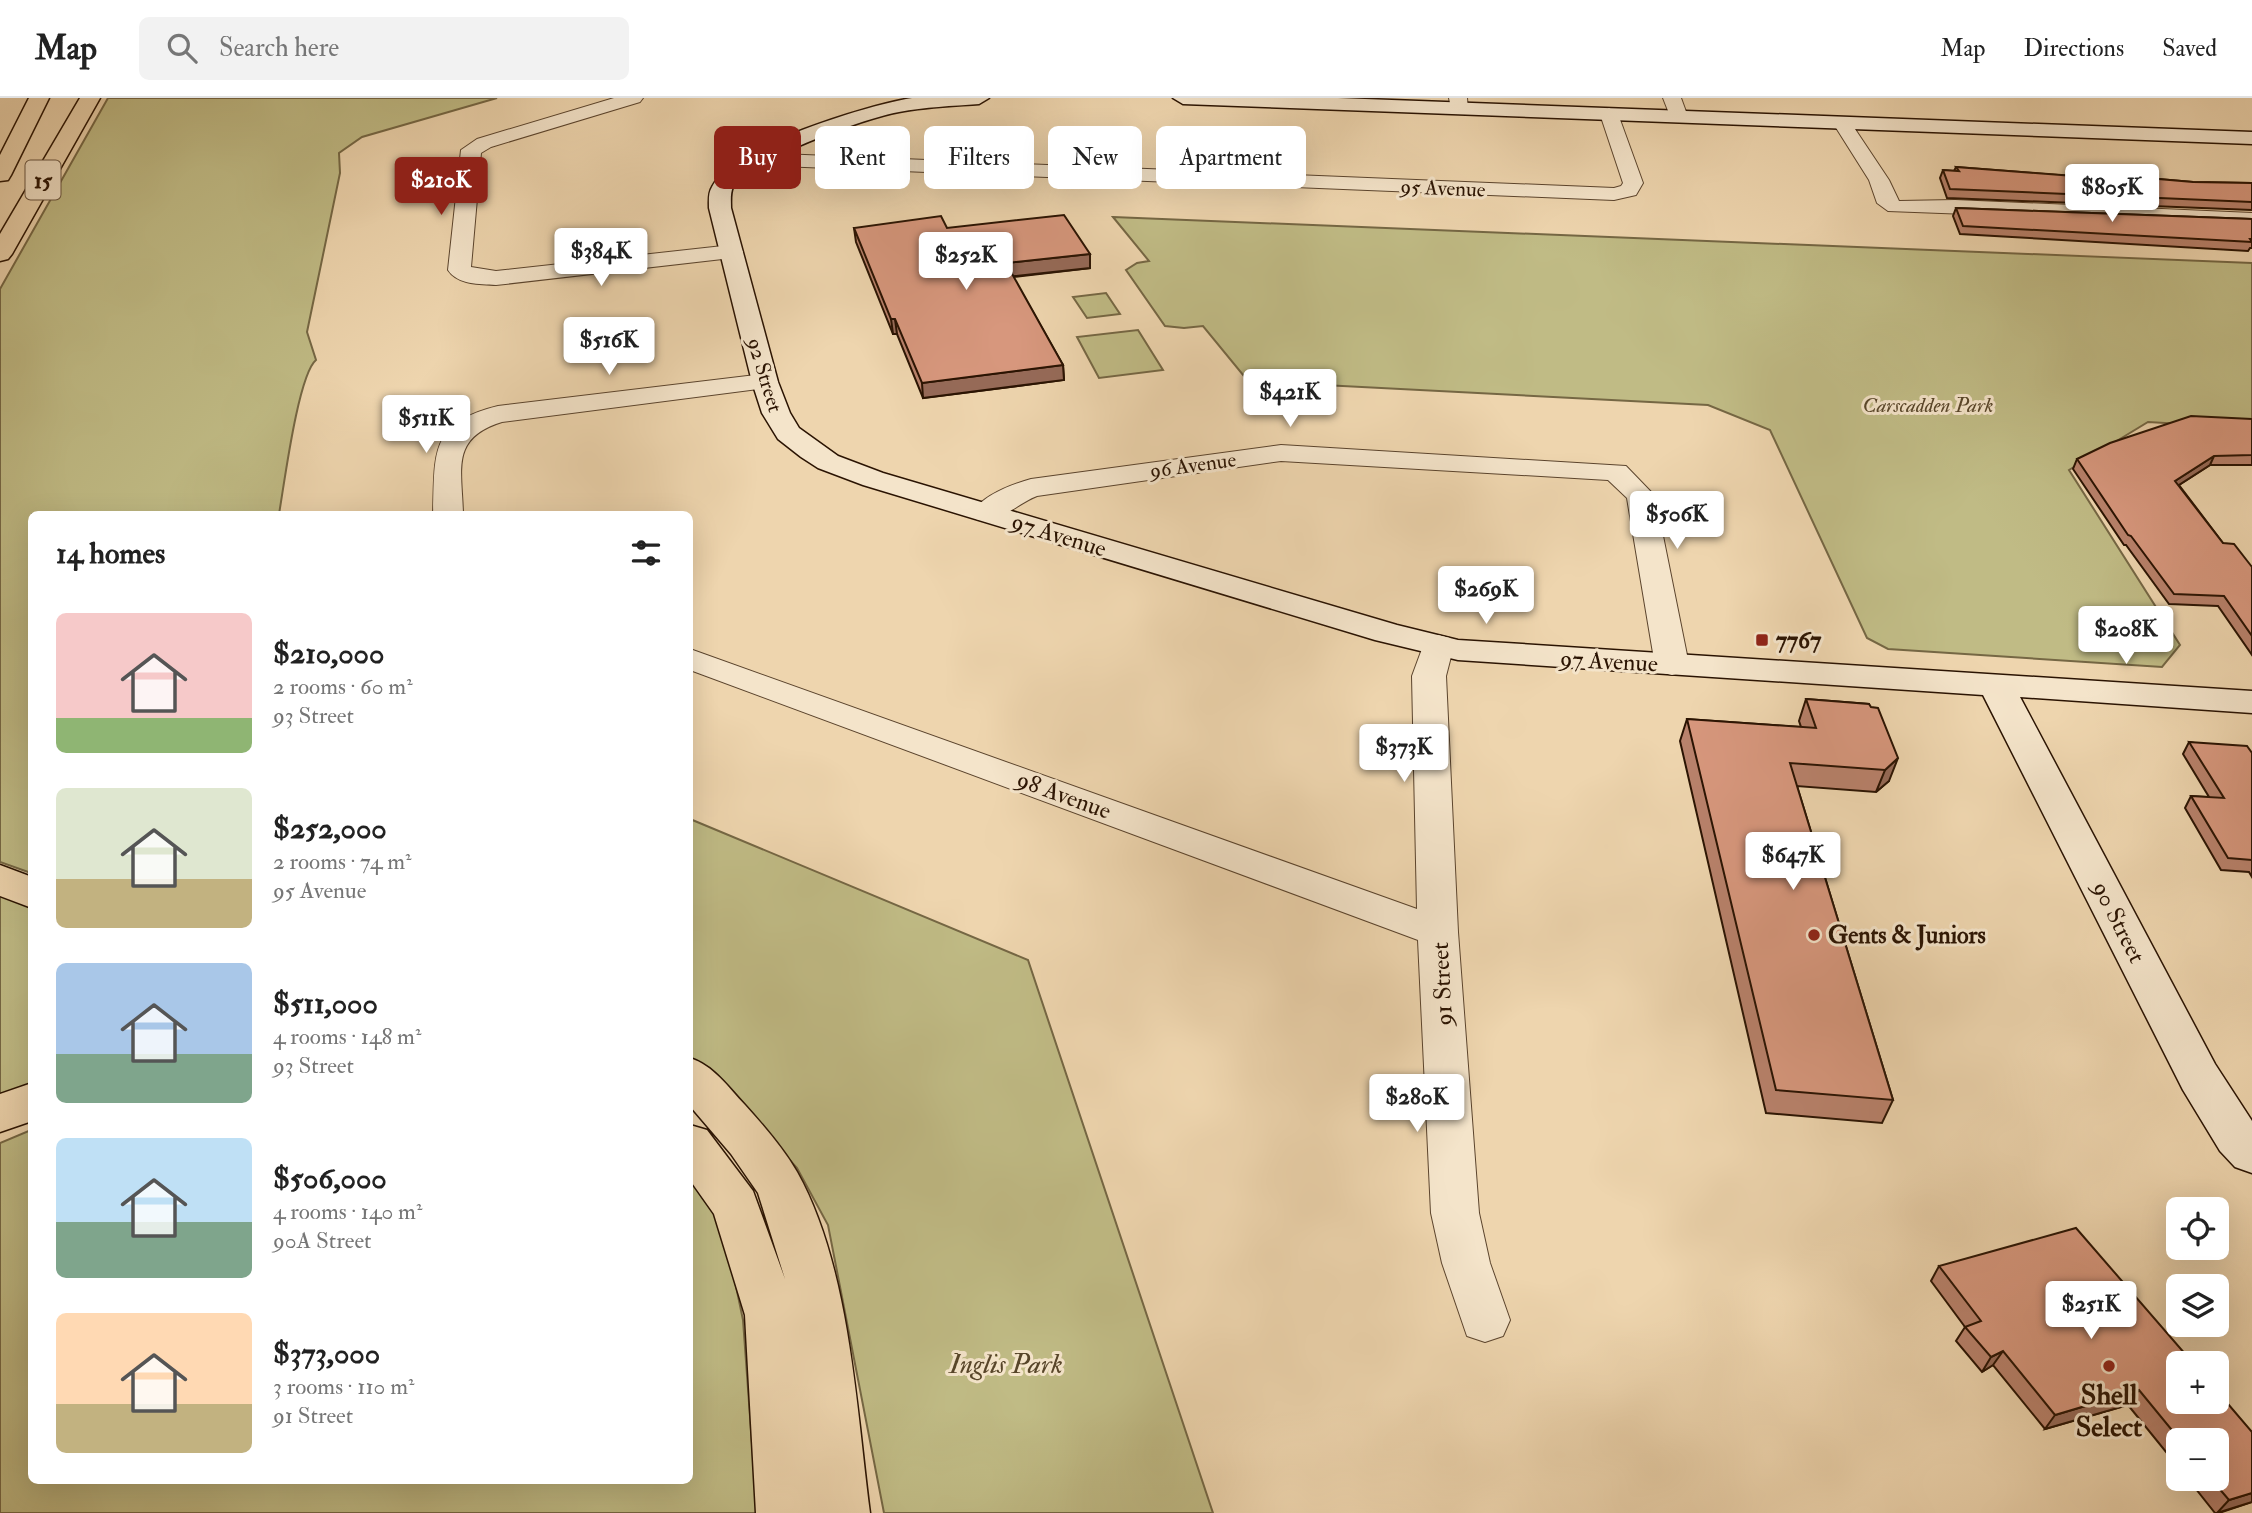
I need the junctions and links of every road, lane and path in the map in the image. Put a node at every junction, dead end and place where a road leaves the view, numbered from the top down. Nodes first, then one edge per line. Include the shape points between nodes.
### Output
1 (39, 98) edge
2 (634, 98) edge
3 (979, 98) edge
4 (1183, 98) edge
5 (88, 101) edge
6 (1459, 103) edge
7 (1676, 107) edge
8 (1609, 114) junction
9 (1842, 123) junction
10 (2252, 138) edge
11 (801, 141) edge
12 (801, 161) edge
13 (0, 174) edge
14 (721, 189) edge
15 (2252, 219) edge
16 (732, 252) junction
17 (0, 254) edge
18 (765, 382) junction
19 (448, 511) edge
20 (986, 513) junction
21 (1437, 645) junction
22 (693, 660) edge
23 (1672, 665) junction
24 (1996, 686) junction
25 (2252, 702) edge
26 (0, 879) edge
27 (28, 892) edge
28 (1438, 932) junction
29 (693, 1079) edge
30 (28, 1102) edge
31 (0, 1113) edge
32 (693, 1148) edge
33 (2252, 1153) edge
34 (1485, 1320) dead end
35 (785, 1513) edge
36 (841, 1513) edge

1 - 13 main road, 15
2 - 16 street via 475,147 469,155 457,266 470,276 496,278
3 - 11 street via 888,108
4 - 6 street
5 - 17 main road, 15
6 - 8 street
7 - 8 street
7 - 9 street
8 - 12 street, 95 Avenue via 1633,183 1629,191 1605,194
9 - 10 street
9 - 15 street via 1888,203 1900,208 1955,206
14 - 16 street, 92 Street via 720,208
16 - 18 street, 92 Street
18 - 19 street via 498,414 467,425 451,443
18 - 20 street, 92 Street via 781,423 811,452 851,472
20 - 21 street, 97 Avenue
20 - 23 street, 96 Avenue via 1031,488 1281,453 1616,472 1641,496
21 - 23 street, 97 Avenue via 1482,653
21 - 28 street, 91 Street via 1429,676
22 - 28 street, 98 Avenue
23 - 24 street, 97 Avenue
24 - 25 street, 97 Avenue
24 - 33 street, 90 Street via 2199,1077
26 - 27 main road
28 - 34 street, 91 Street via 1455,1213
29 - 36 main road via 748,1140 779,1185 797,1233 815,1293
30 - 31 main road
32 - 35 main road via 736,1206 771,1315

